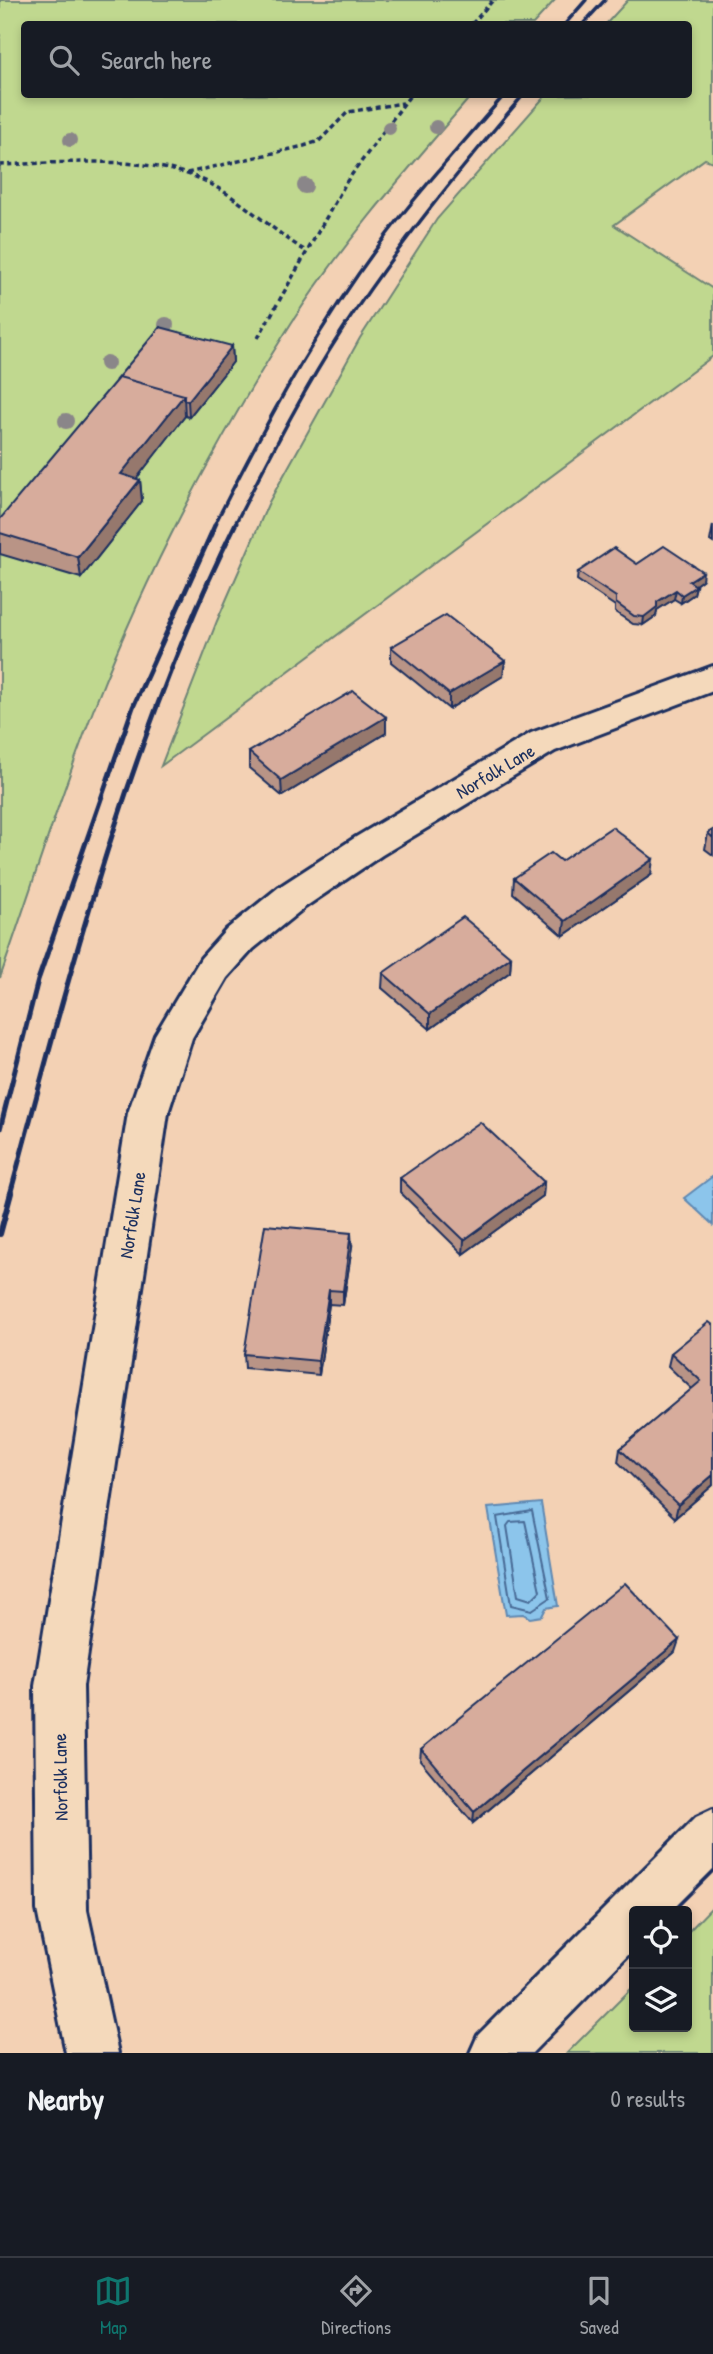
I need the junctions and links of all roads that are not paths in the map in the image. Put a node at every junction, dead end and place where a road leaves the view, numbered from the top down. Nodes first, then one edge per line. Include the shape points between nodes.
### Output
1 (713, 678) edge
2 (713, 1833) edge
3 (641, 1906) edge
4 (629, 1918) edge
5 (92, 2053) edge
6 (496, 2053) edge

1 - 5 street, Norfolk Lane via 543,742 292,897 240,939 214,968 174,1035 148,1113 59,1686 62,1910
2 - 3 street
4 - 6 street

